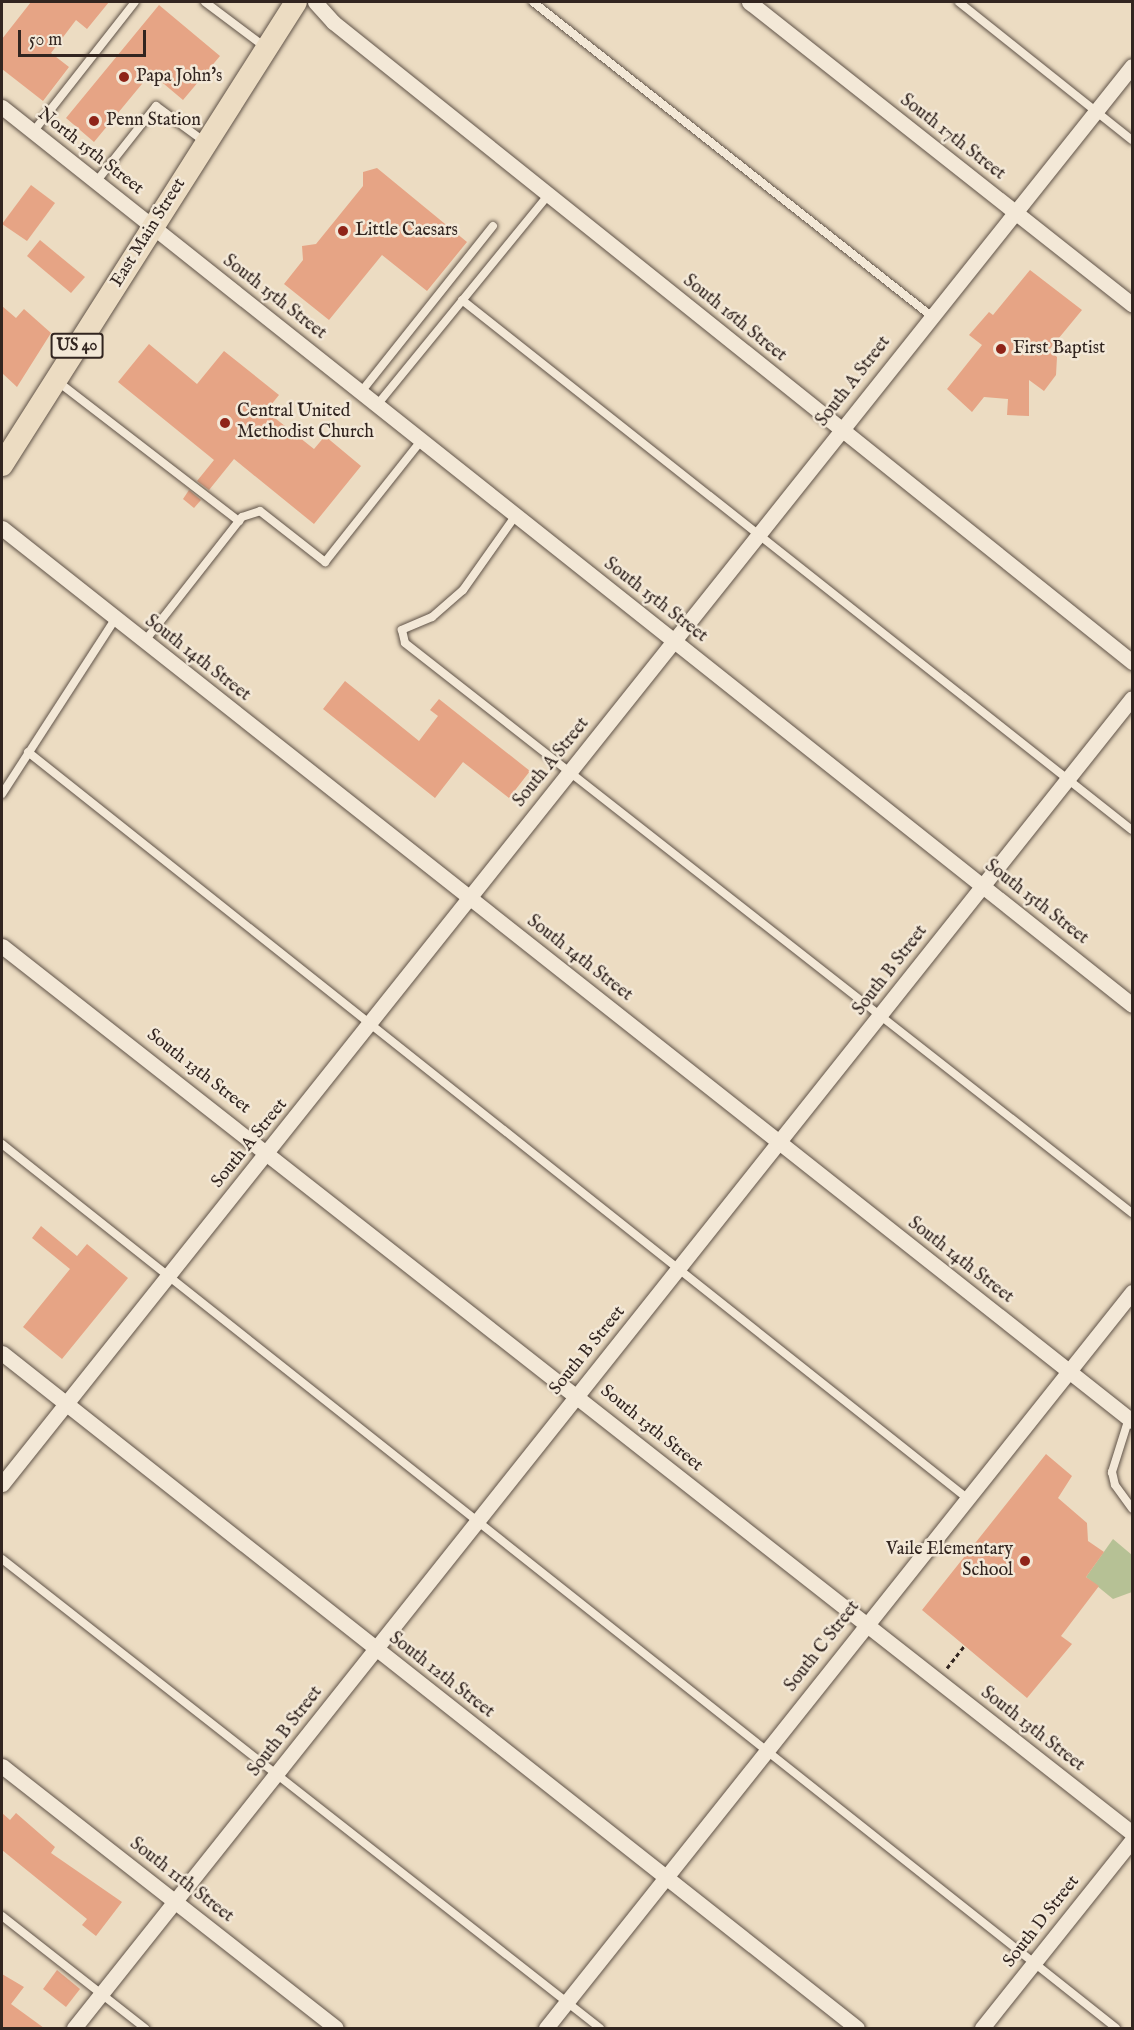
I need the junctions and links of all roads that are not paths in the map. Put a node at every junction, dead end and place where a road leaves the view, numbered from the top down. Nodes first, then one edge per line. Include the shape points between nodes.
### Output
1 (135, 2) edge
2 (205, 2) edge
3 (296, 2) edge
4 (315, 2) edge
5 (533, 2) edge
6 (749, 2) edge
7 (960, 2) edge
8 (266, 48) junction
9 (1132, 66) edge
10 (2, 107) edge
11 (1097, 112) junction
12 (33, 132) junction
13 (1132, 140) edge
14 (206, 143) junction
15 (96, 182) junction
16 (548, 195) junction
17 (1015, 213) junction
18 (493, 226) dead end
19 (153, 227) junction
20 (462, 300) junction
21 (1132, 304) edge
22 (930, 315) junction
23 (55, 381) junction
24 (361, 392) junction
25 (376, 405) junction
26 (841, 431) junction
27 (422, 441) junction
28 (2, 465) edge
29 (516, 516) junction
30 (239, 521) junction
31 (2, 528) edge
32 (759, 534) junction
33 (115, 619) junction
34 (674, 641) junction
35 (144, 642) junction
36 (1132, 662) edge
37 (1132, 698) edge
38 (28, 752) junction
39 (569, 772) junction
40 (1069, 779) junction
41 (2, 794) edge
42 (1132, 830) edge
43 (984, 886) junction
44 (470, 897) junction
45 (2, 946) edge
46 (1132, 1005) edge
47 (883, 1014) junction
48 (369, 1024) junction
49 (780, 1143) junction
50 (2, 1144) edge
51 (269, 1151) junction
52 (1132, 1213) edge
53 (678, 1270) junction
54 (168, 1277) junction
55 (1132, 1292) edge
56 (2, 1353) edge
57 (1069, 1371) junction
58 (577, 1395) junction
59 (65, 1404) junction
60 (1131, 1420) edge
61 (2, 1484) edge
62 (968, 1498) junction
63 (1132, 1508) edge
64 (479, 1520) junction
65 (2, 1559) edge
66 (866, 1625) junction
67 (376, 1649) junction
68 (767, 1749) junction
69 (2, 1766) edge
70 (277, 1774) junction
71 (1132, 1833) edge
72 (1132, 1840) edge
73 (666, 1877) junction
74 (176, 1902) junction
75 (2, 1916) edge
76 (1034, 1964) junction
77 (102, 1994) junction
78 (567, 2002) junction
79 (74, 2028) edge
80 (145, 2028) edge
81 (336, 2028) edge
82 (546, 2028) edge
83 (600, 2028) edge
84 (857, 2028) edge
85 (982, 2028) edge
86 (1116, 2028) edge

1 - 12 lane
2 - 8 lane
3 - 8 main road, East Main Street / US 40
4 - 16 street, South 16th Street via 333,22
5 - 22 lane
6 - 17 street, South 17th Street
7 - 11 lane
8 - 14 main road, East Main Street / US 40
9 - 11 street, South A Street
10 - 12 street, North 15th Street
11 - 13 lane
11 - 17 street, South A Street
12 - 15 street, North 15th Street
14 - 15 lane via 156,106
14 - 19 main road, East Main Street / US 40
15 - 19 street, North 15th Street
16 - 20 lane
16 - 26 street, South 16th Street
17 - 21 street, South 17th Street
17 - 22 street, South A Street
18 - 24 lane
19 - 23 main road, East Main Street / US 40
19 - 24 street, South 15th Street
20 - 25 lane
20 - 32 lane
22 - 26 street, South A Street
23 - 28 main road, East Main Street / US 40
23 - 30 lane
24 - 25 street, South 15th Street
25 - 27 street, South 15th Street
26 - 32 street, South A Street
26 - 36 street, South 16th Street
27 - 29 street, South 15th Street
27 - 30 lane via 325,561 260,512
29 - 34 street, South 15th Street
29 - 39 lane via 463,590 432,616 402,630 405,643
30 - 35 lane
31 - 33 street, South 14th Street
32 - 34 street, South A Street
32 - 40 lane
33 - 35 street, South 14th Street
33 - 38 lane
34 - 39 street, South A Street
34 - 43 street, South 15th Street
35 - 44 street, South 14th Street
37 - 40 street, South B Street
38 - 41 lane
38 - 48 lane
39 - 44 street, South A Street
39 - 47 lane
40 - 42 lane
40 - 43 street, South B Street
43 - 46 street, South 15th Street
43 - 47 street, South B Street
44 - 48 street, South A Street
44 - 49 street, South 14th Street
45 - 51 street, South 13th Street
47 - 49 street, South B Street
47 - 52 lane
48 - 51 street, South A Street
48 - 53 lane
49 - 53 street, South B Street
49 - 57 street, South 14th Street
50 - 54 lane
51 - 54 street, South A Street
51 - 58 street, South 13th Street
53 - 58 street, South B Street
53 - 62 lane
54 - 59 street, South A Street
54 - 64 lane
55 - 57 street, South C Street
56 - 59 street, South 12th Street
57 - 60 street, South 14th Street
57 - 62 street, South C Street
58 - 64 street, South B Street
58 - 66 street, South 13th Street
59 - 61 street, South A Street
59 - 67 street, South 12th Street
60 - 63 lane via 1112,1472 1115,1485
62 - 66 street, South C Street
64 - 67 street, South B Street
64 - 68 lane
65 - 70 lane
66 - 68 street, South C Street
66 - 71 street, South 13th Street
67 - 70 street, South B Street
67 - 73 street, South 12th Street
68 - 73 street, South C Street
68 - 76 lane
69 - 74 street, South 11th Street
70 - 74 street, South B Street
70 - 78 lane
72 - 76 street, South D Street
73 - 78 street, South C Street
73 - 84 street, South 12th Street
74 - 77 street, South B Street
74 - 81 street, South 11th Street
75 - 77 lane
76 - 85 street, South D Street
76 - 86 lane
77 - 79 street, South B Street
77 - 80 lane
78 - 82 street, South C Street
78 - 83 lane

